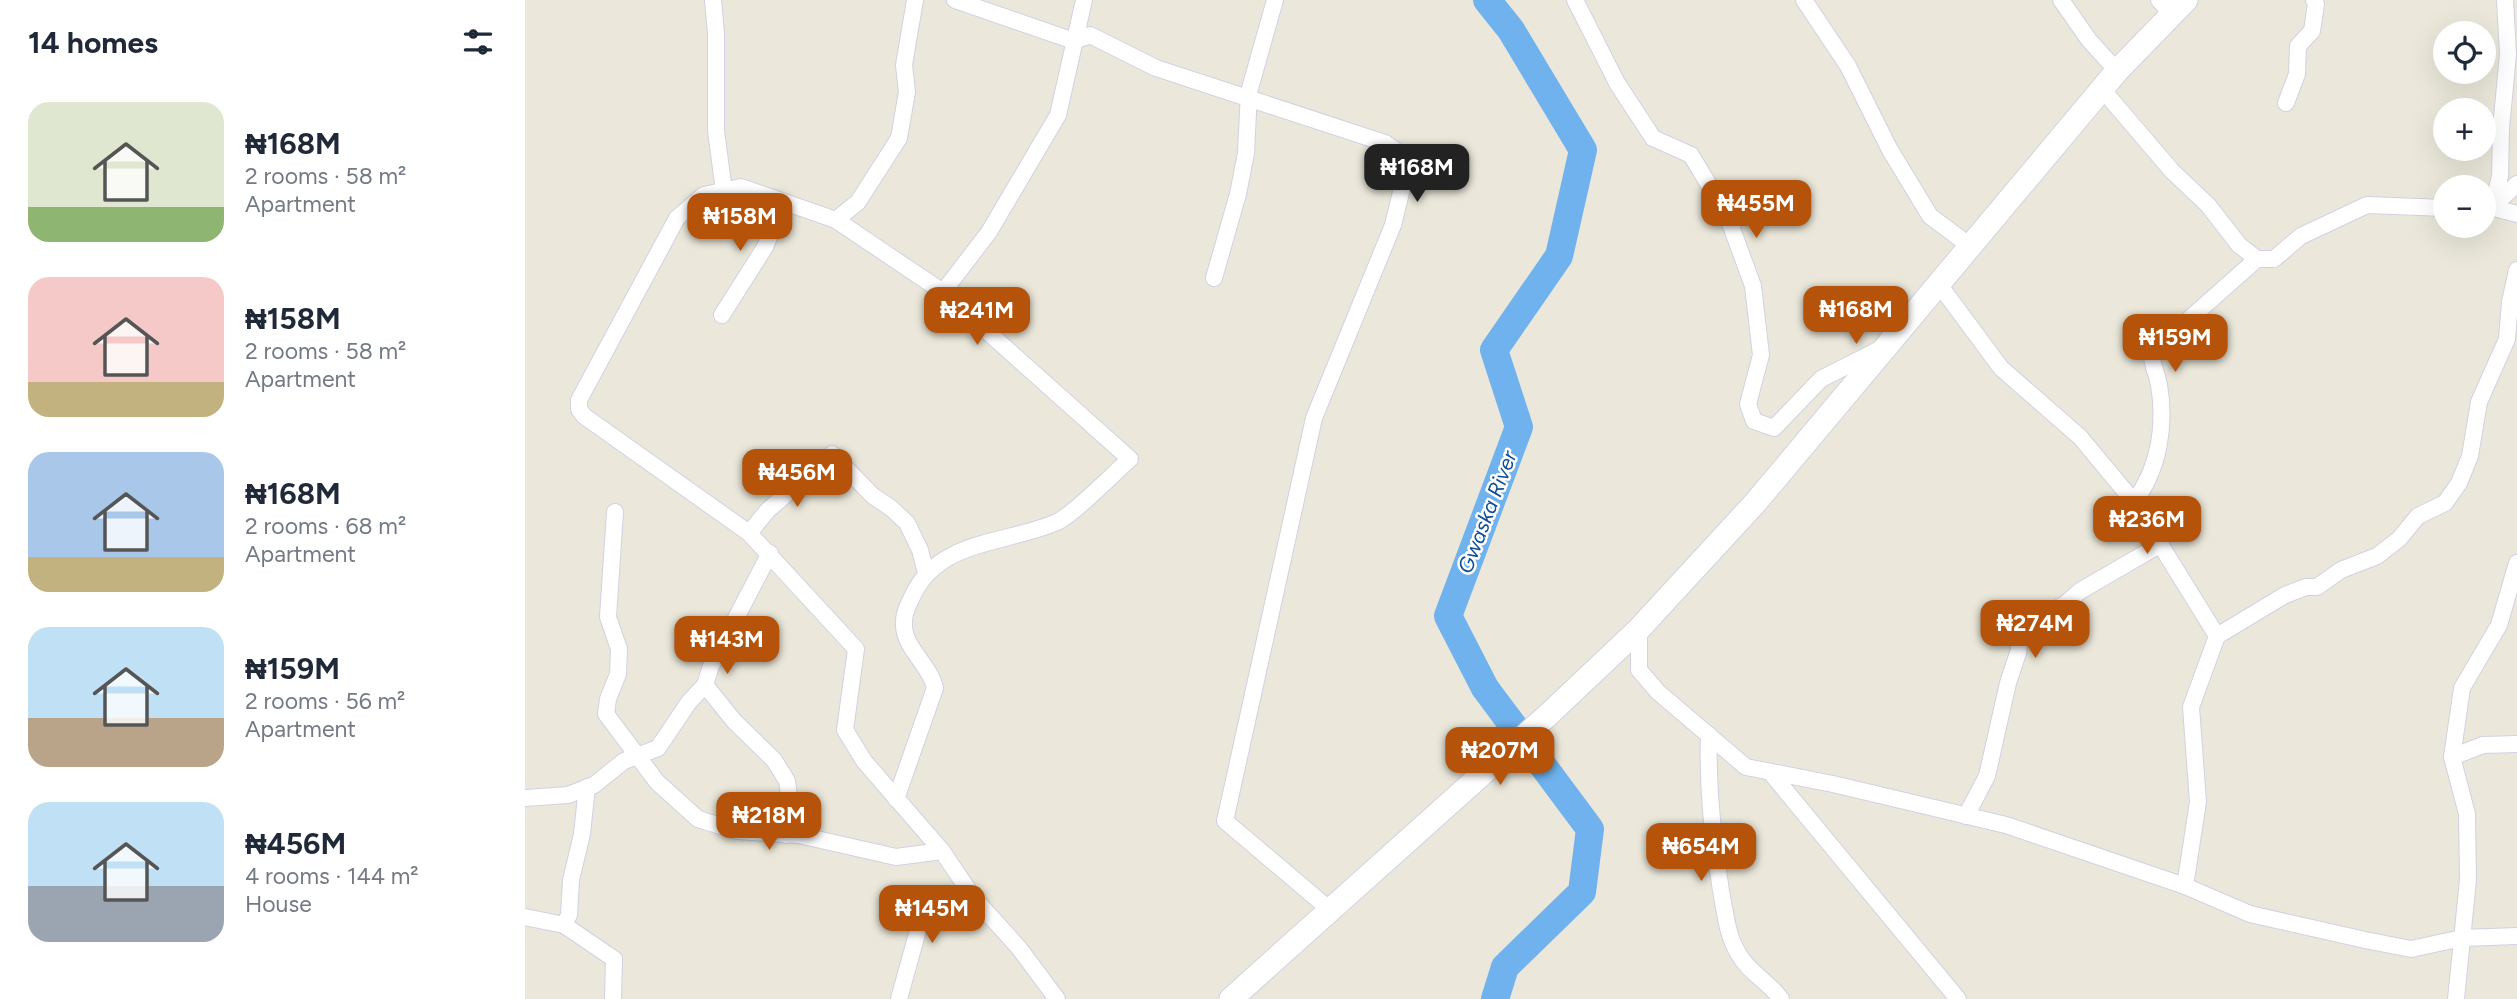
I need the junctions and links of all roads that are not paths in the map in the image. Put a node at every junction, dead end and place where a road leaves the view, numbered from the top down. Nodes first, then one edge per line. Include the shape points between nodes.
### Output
1 (712, 0) edge
2 (915, 0) edge
3 (955, 0) edge
4 (1084, 0) edge
5 (1275, 0) edge
6 (1575, 0) edge
7 (1804, 0) edge
8 (2061, 0) edge
9 (2314, 0) edge
10 (2505, 0) edge
11 (2173, 5) edge
12 (1074, 41) junction
13 (2117, 71) junction
14 (2102, 89) junction
15 (1250, 99) junction
16 (2286, 103) dead end
17 (2517, 184) edge
18 (2496, 186) edge
19 (724, 191) junction
20 (2496, 200) edge
21 (783, 204) junction
22 (2433, 208) edge
23 (2496, 208) edge
24 (2517, 214) edge
25 (836, 220) junction
26 (1969, 246) junction
27 (2257, 259) junction
28 (2517, 270) edge
29 (1214, 278) dead end
30 (1938, 283) junction
31 (943, 292) junction
32 (722, 315) dead end
33 (1884, 347) junction
34 (2134, 502) junction
35 (615, 512) dead end
36 (750, 533) junction
37 (2161, 544) junction
38 (770, 553) junction
39 (2517, 563) edge
40 (926, 573) junction
41 (1639, 629) junction
42 (2217, 636) junction
43 (705, 685) junction
44 (1709, 735) junction
45 (2517, 744) edge
46 (640, 756) junction
47 (2452, 757) junction
48 (1770, 772) junction
49 (587, 788) junction
50 (525, 798) edge
51 (896, 799) junction
52 (1966, 816) junction
53 (786, 835) junction
54 (942, 851) junction
55 (2185, 886) junction
56 (973, 897) junction
57 (1329, 909) junction
58 (525, 917) edge
59 (564, 925) junction
60 (2517, 936) edge
61 (2462, 938) junction
62 (613, 999) edge
63 (899, 999) edge
64 (1057, 999) edge
65 (1231, 999) edge
66 (1781, 999) edge
67 (1958, 999) edge
68 (2456, 999) edge

1 - 19 street via 716,131
2 - 25 street via 899,138 858,202
3 - 12 street
4 - 12 street
5 - 15 street
6 - 33 street via 1617,83 1653,138 1691,155 1727,215 1753,286 1761,355 1748,404 1754,421 1774,428 1821,379
7 - 26 street via 1848,66 1930,216
8 - 13 street
9 - 16 street via 2312,31 2298,46 2297,74
10 - 18 street via 2508,54
11 - 13 main road
12 - 15 street via 1090,35 1156,68
12 - 31 street via 1058,115 989,232
13 - 14 main road
14 - 26 main road
14 - 27 street via 2239,245
15 - 29 street via 1247,153
15 - 57 street via 1385,143 1399,153 1406,172 1394,225 1314,418 1224,821
17 - 20 street
19 - 21 street via 740,187
19 - 36 street via 704,195 677,218 579,400 579,409
21 - 25 street
21 - 32 street via 765,247
22 - 27 street via 2367,205 2301,236 2274,259
23 - 24 street
25 - 31 street
26 - 30 main road
27 - 34 street via 2152,352 2162,420 2150,476
28 - 42 street via 2507,339 2479,402 2470,456 2445,503 2418,516 2377,556 2341,570 2317,587 2285,595
30 - 33 main road
30 - 34 street via 2001,368 2080,437
31 - 40 street via 1130,459 1059,521 965,549
33 - 41 main road via 1756,502
34 - 37 street
35 - 46 street via 608,617 619,649 618,674 605,713
36 - 38 street
36 - 40 street via 832,454 907,523
37 - 42 street
37 - 52 street via 2028,624 2008,683 1987,776
38 - 43 street
38 - 51 street via 856,649 845,730
39 - 47 street via 2499,625 2462,688
40 - 51 street via 905,611 903,624 935,688
41 - 44 street via 1639,670
41 - 57 main road
42 - 55 street via 2191,707 2198,802
43 - 46 street via 658,748
43 - 53 street via 787,780
44 - 48 street via 1746,767
44 - 66 street via 1711,822 1725,915 1735,949 1748,969 1769,983
45 - 47 street via 2483,744
46 - 49 street via 624,761
46 - 53 street via 657,782 698,819 737,831
47 - 61 street via 2467,814 2468,880
48 - 52 street
48 - 67 street
49 - 50 street via 568,795
49 - 59 street
51 - 54 street
52 - 55 street via 2006,825
53 - 54 street via 896,857
54 - 56 street
55 - 61 street via 2250,914 2411,949
56 - 63 street via 941,905 920,923
56 - 64 street
57 - 65 main road
58 - 59 street
59 - 62 street via 614,959
60 - 61 street
61 - 68 street

